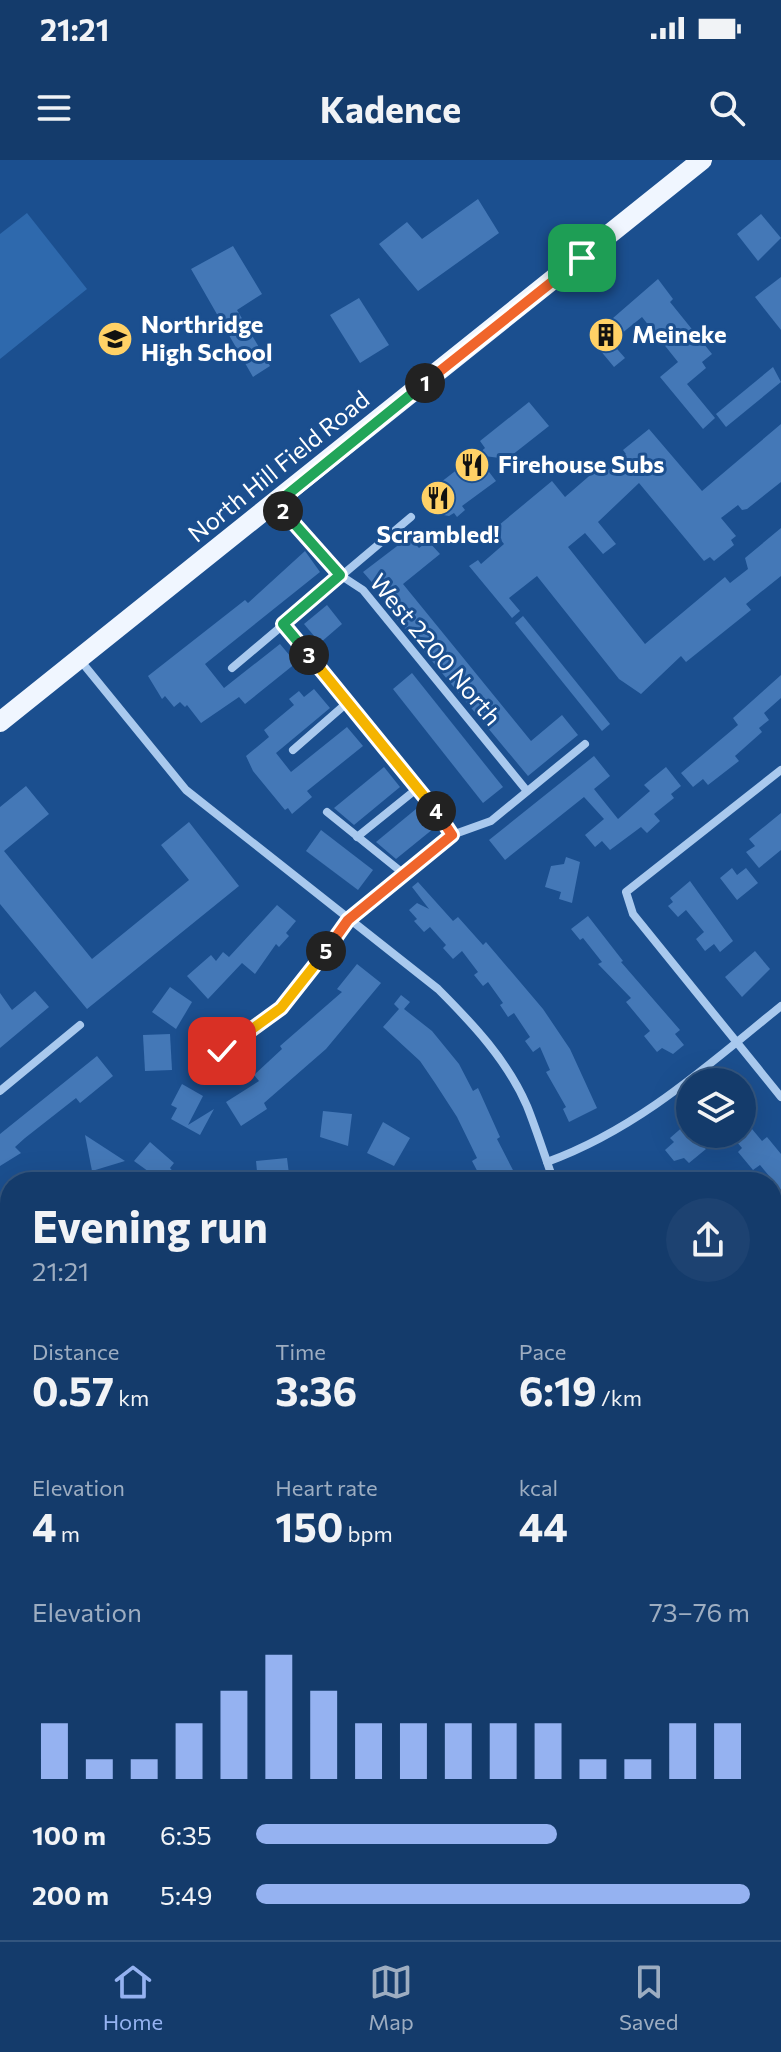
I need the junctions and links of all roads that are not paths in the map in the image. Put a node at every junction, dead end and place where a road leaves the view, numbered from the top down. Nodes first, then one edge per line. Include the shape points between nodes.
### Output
1 (702, 160) edge
2 (277, 503) junction
3 (411, 517) dead end
4 (340, 575) junction
5 (283, 624) junction
6 (79, 659) junction
7 (232, 668) dead end
8 (348, 702) junction
9 (0, 722) edge
10 (585, 744) dead end
11 (293, 750) dead end
12 (781, 770) edge
13 (419, 787) junction
14 (527, 791) junction
15 (327, 812) dead end
16 (452, 835) junction
17 (357, 837) junction
18 (404, 874) junction
19 (348, 920) junction
20 (781, 1006) edge
21 (80, 1025) dead end
22 (737, 1042) junction
23 (222, 1051) dead end
24 (0, 1091) edge
25 (781, 1097) edge
26 (547, 1162) junction
27 (550, 1172) edge

1 - 2 main road, North Hill Field Road
2 - 4 street, West 2200 North
2 - 6 main road, North Hill Field Road
3 - 4 street
4 - 5 street
4 - 14 street, West 2200 North via 363,590
5 - 7 street
5 - 8 street
6 - 9 main road, North Hill Field Road
6 - 19 street via 186,790
8 - 11 street
8 - 13 street
10 - 14 street
12 - 22 street via 626,892 633,914
13 - 16 street
13 - 17 street
14 - 16 street via 491,821
15 - 17 street
16 - 18 street
17 - 18 street
18 - 19 street
19 - 23 street via 309,978 281,1008
19 - 26 street via 438,989 475,1026 508,1070
20 - 22 street
21 - 24 street
22 - 25 street
22 - 26 street via 628,1126
26 - 27 street

